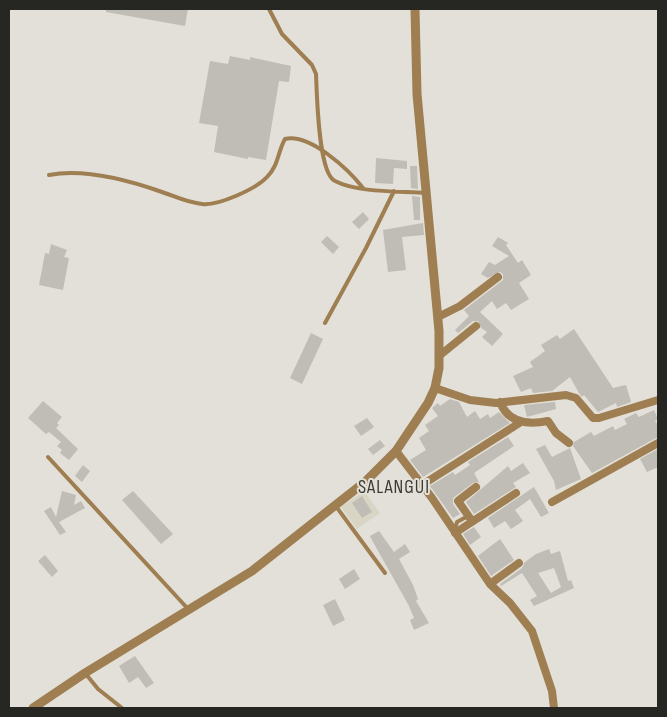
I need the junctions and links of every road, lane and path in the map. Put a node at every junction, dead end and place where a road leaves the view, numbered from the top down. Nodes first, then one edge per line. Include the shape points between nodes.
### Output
1 (269, 9) edge
2 (415, 9) edge
3 (322, 152) junction
4 (49, 174) dead end
5 (363, 188) junction
6 (394, 191) junction
7 (426, 193) junction
8 (498, 277) dead end
9 (438, 317) junction
10 (325, 323) dead end
11 (476, 326) dead end
12 (439, 356) junction
13 (435, 388) junction
14 (658, 400) edge
15 (500, 402) junction
16 (521, 422) junction
17 (570, 443) dead end
18 (658, 443) edge
19 (396, 451) junction
20 (48, 457) dead end
21 (422, 485) junction
22 (476, 487) dead end
23 (516, 493) dead end
24 (552, 502) dead end
25 (335, 505) junction
26 (470, 519) junction
27 (456, 533) junction
28 (519, 563) dead end
29 (385, 573) dead end
30 (490, 584) junction
31 (190, 610) junction
32 (85, 673) junction
33 (33, 708) edge
34 (122, 708) edge
35 (554, 708) edge

1 - 3 lane via 282,34 312,65 316,74
2 - 7 street via 415,71
3 - 4 lane via 305,141 285,139 268,177 244,192 214,204 201,204 108,178 60,172
3 - 5 lane via 350,171
3 - 5 lane via 327,173 334,181
5 - 6 lane
6 - 7 lane
6 - 10 lane
7 - 9 street
8 - 9 street via 460,306
9 - 12 street
11 - 12 street
12 - 13 street
13 - 15 street via 470,400
13 - 19 street
14 - 15 street via 599,418 593,418 576,398 566,394
15 - 16 street via 507,416
16 - 17 street via 548,421 556,433
16 - 21 street
18 - 24 street
19 - 21 street
19 - 25 street via 366,481
20 - 31 lane
21 - 27 street
22 - 26 street via 458,501
23 - 26 street
25 - 29 lane
25 - 31 street via 252,571
26 - 27 street
27 - 30 street
28 - 30 street
30 - 35 street via 532,630 552,691
31 - 32 street
32 - 33 street
32 - 34 lane via 98,689

